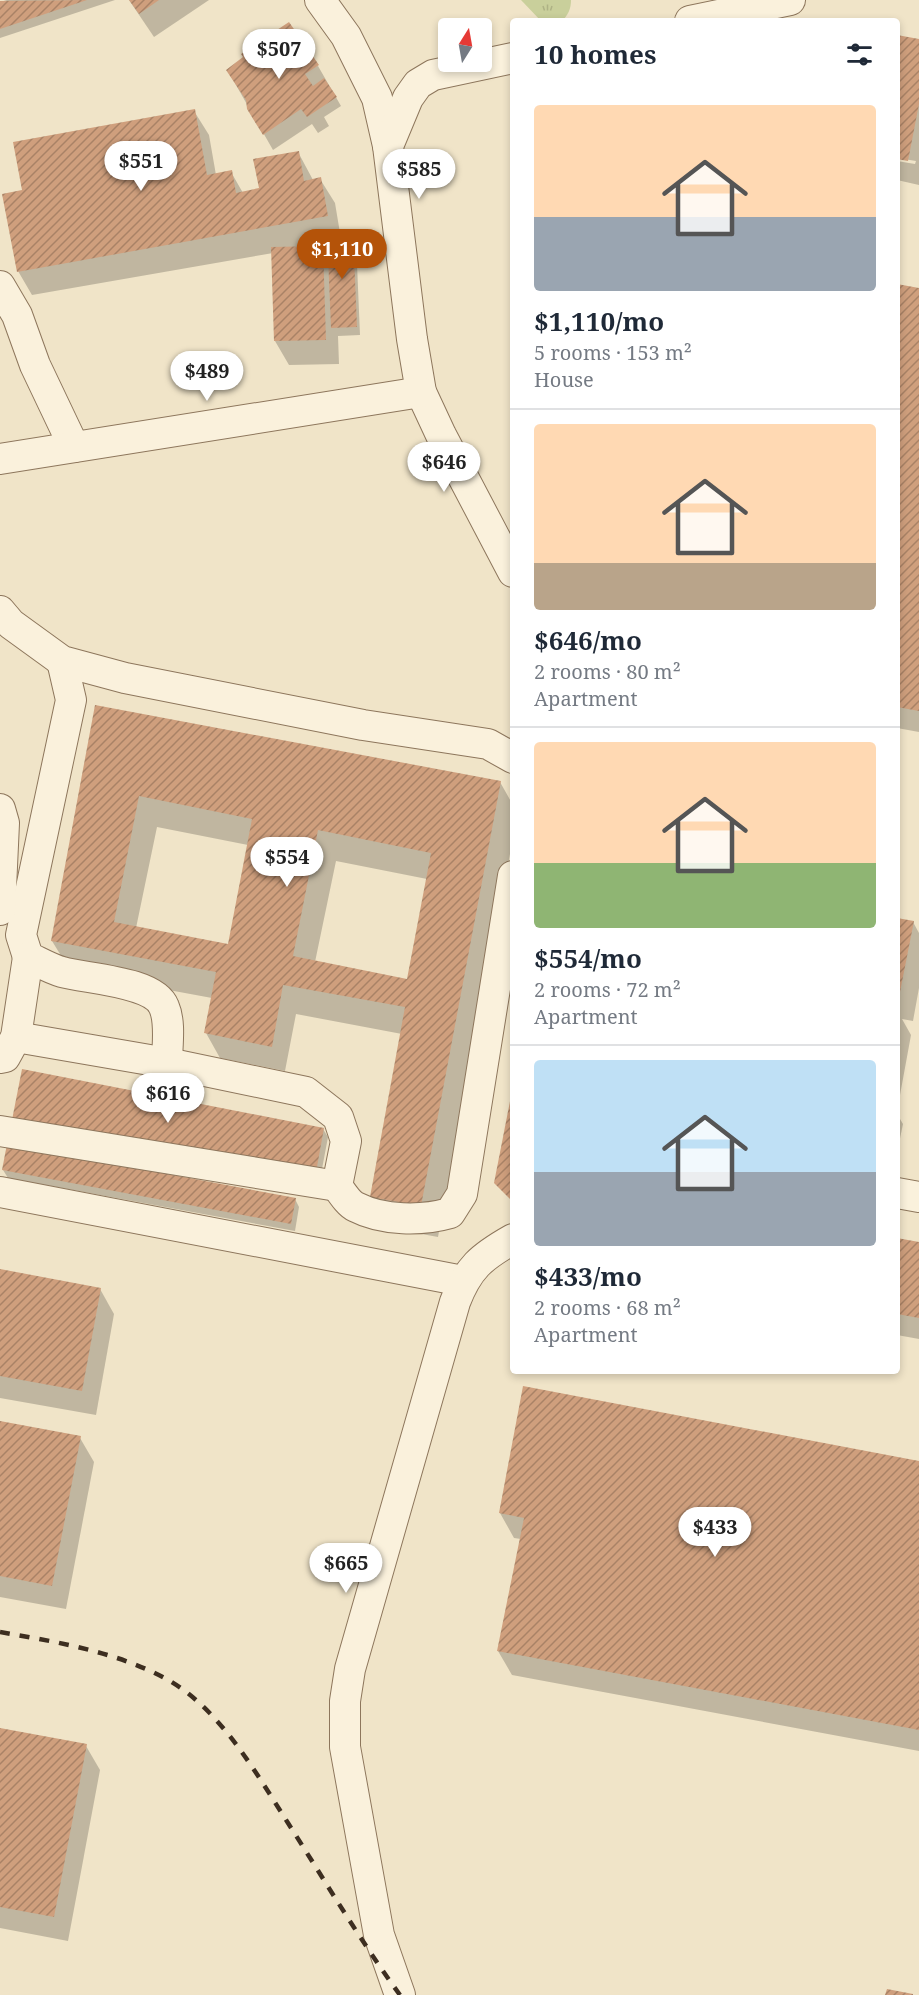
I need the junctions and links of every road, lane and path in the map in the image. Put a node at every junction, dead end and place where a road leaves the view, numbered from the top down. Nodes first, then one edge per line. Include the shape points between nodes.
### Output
1 (320, 0) edge
2 (790, 0) edge
3 (704, 18) edge
4 (510, 59) edge
5 (388, 146) junction
6 (0, 286) edge
7 (422, 392) junction
8 (74, 447) junction
9 (0, 459) edge
10 (510, 566) edge
11 (0, 611) edge
12 (62, 661) junction
13 (510, 756) edge
14 (1, 818) edge
15 (510, 895) edge
16 (0, 910) edge
17 (28, 957) junction
18 (8, 1048) edge
19 (167, 1063) junction
20 (0, 1131) edge
21 (337, 1186) junction
22 (0, 1192) edge
23 (900, 1194) edge
24 (919, 1197) edge
25 (510, 1241) edge
26 (463, 1281) junction
27 (400, 1995) edge

1 - 5 street via 346,36 377,98
2 - 3 street
4 - 5 street via 433,75 418,84
5 - 7 street
6 - 8 street via 18,315 35,365
7 - 8 street
7 - 10 street
8 - 9 street
11 - 12 street via 11,624
12 - 13 street via 125,678 363,725 488,744
12 - 17 street via 71,700 21,935
14 - 16 street
15 - 21 street via 462,1194 450,1213 428,1220 386,1216 354,1207
17 - 18 street
17 - 19 street via 62,972 92,976 155,995 167,1018
18 - 19 street
19 - 21 street via 306,1092 338,1117 346,1141
20 - 21 street
22 - 26 street
23 - 24 street
25 - 26 street via 475,1264
26 - 27 street via 350,1669 345,1701 345,1747 379,1935

